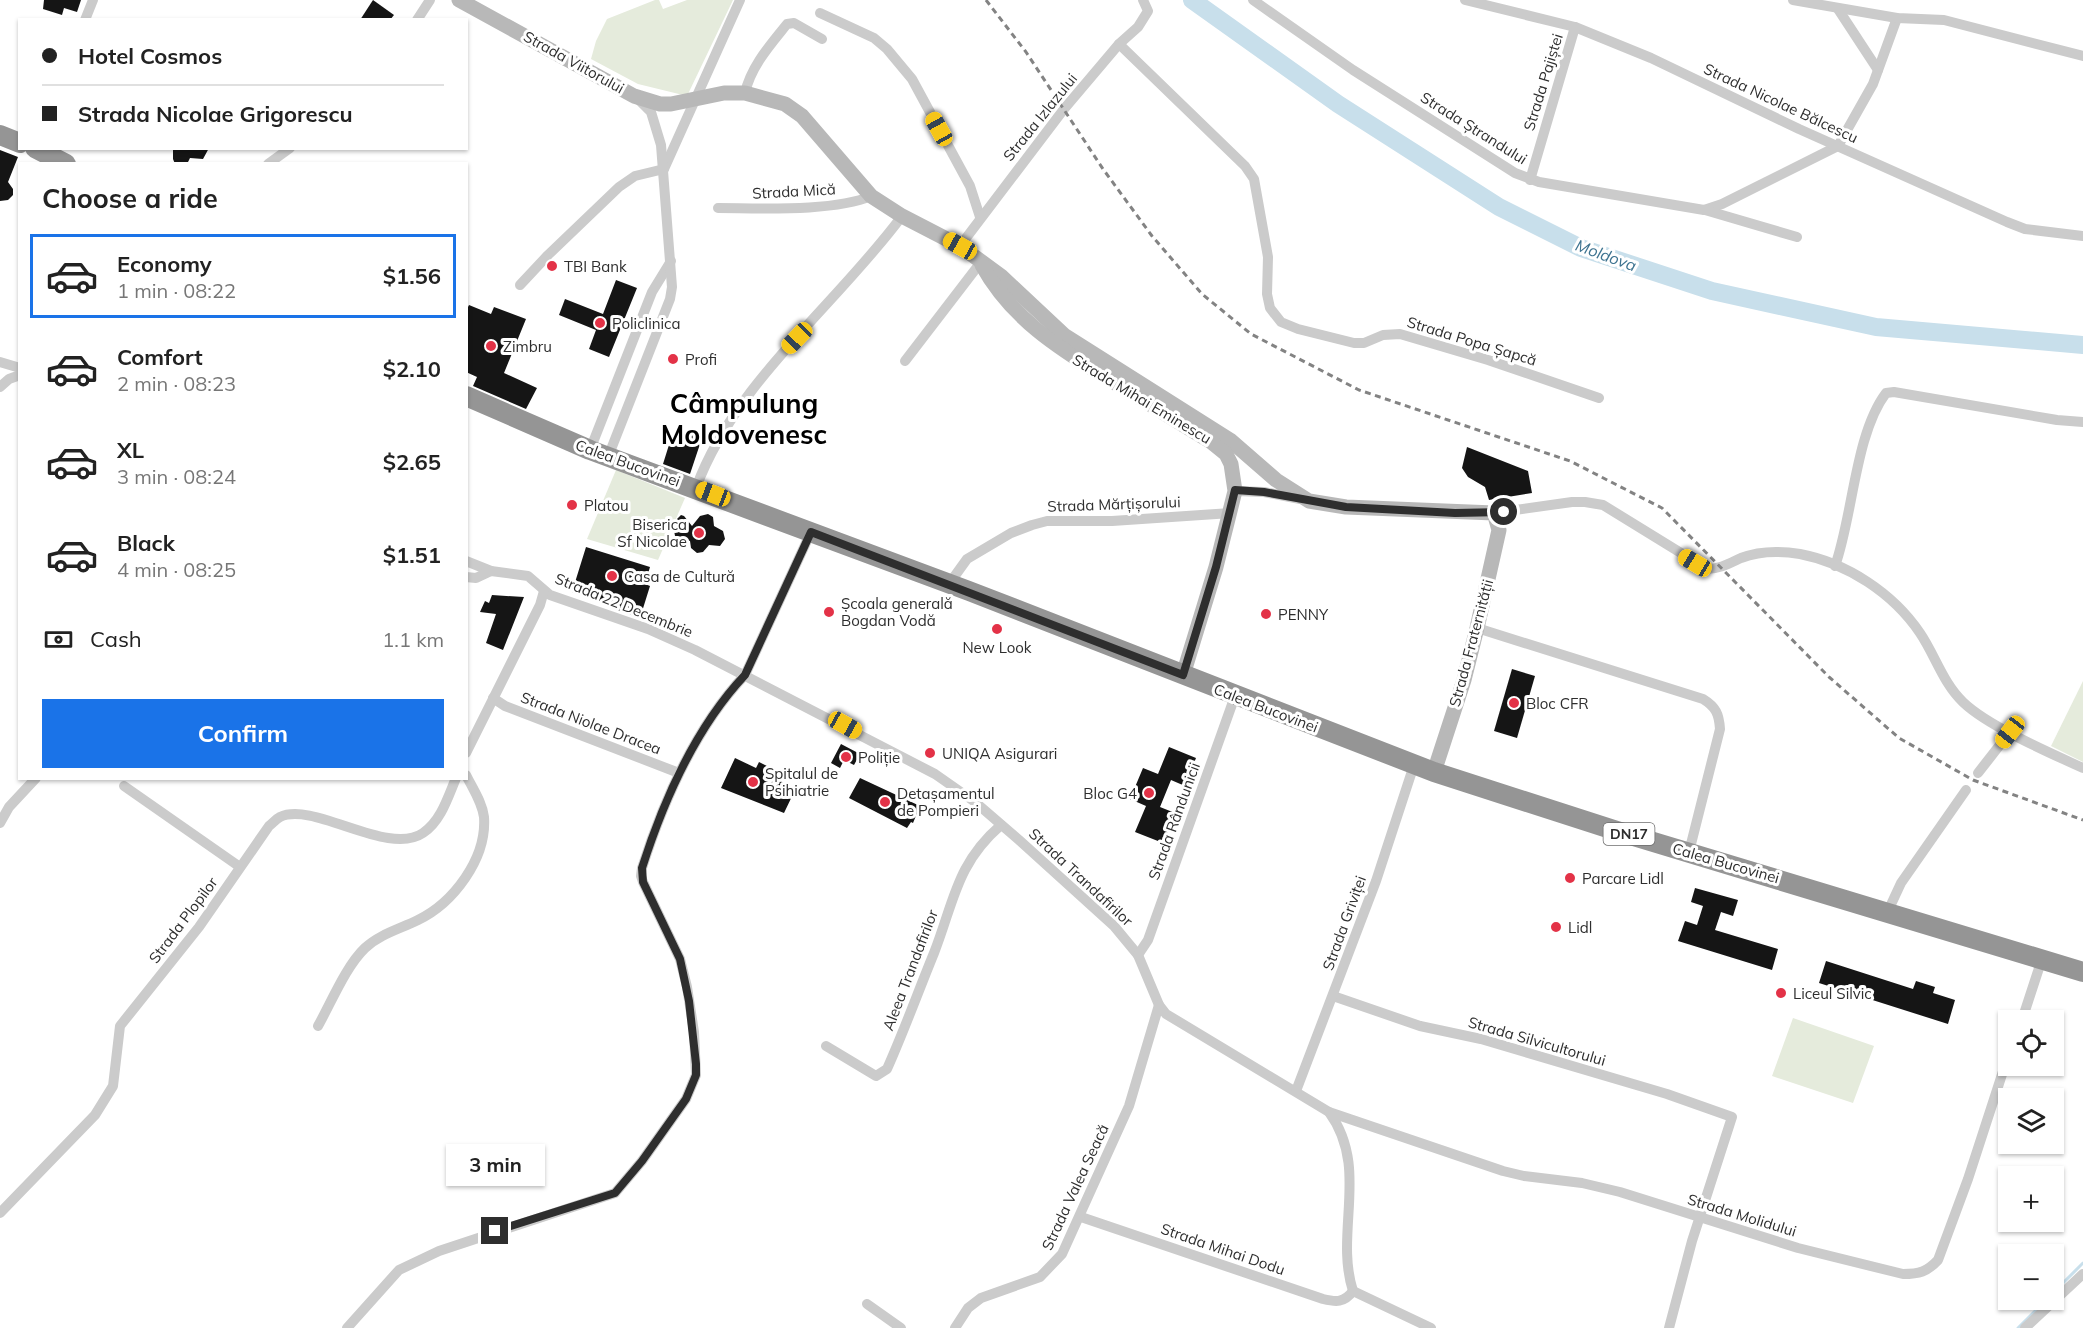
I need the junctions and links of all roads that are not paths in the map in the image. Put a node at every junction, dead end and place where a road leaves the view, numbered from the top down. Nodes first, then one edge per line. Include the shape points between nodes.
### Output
1 (93, 0) edge
2 (430, 0) edge
3 (459, 0) edge
4 (740, 0) edge
5 (1143, 0) edge
6 (1253, 0) edge
7 (1465, 0) edge
8 (1793, 0) edge
9 (1838, 9) junction
10 (820, 13) dead end
11 (86, 18) edge
12 (418, 18) edge
13 (1897, 18) junction
14 (1575, 27) junction
15 (822, 39) dead end
16 (1119, 44) junction
17 (2083, 56) edge
18 (1878, 70) junction
19 (746, 93) junction
20 (634, 96) junction
21 (694, 101) junction
22 (0, 135) edge
23 (18, 142) edge
24 (1838, 146) junction
25 (39, 150) edge
26 (287, 150) edge
27 (62, 162) edge
28 (271, 162) edge
29 (664, 169) junction
30 (1530, 180) junction
31 (871, 196) junction
32 (718, 208) dead end
33 (1704, 210) junction
34 (902, 216) junction
35 (980, 217) junction
36 (2083, 236) edge
37 (1797, 237) dead end
38 (960, 246) junction
39 (671, 261) junction
40 (981, 262) junction
41 (520, 285) dead end
42 (905, 361) dead end
43 (0, 362) edge
44 (18, 367) edge
45 (18, 376) edge
46 (0, 387) edge
47 (468, 397) edge
48 (1599, 398) dead end
49 (2083, 422) edge
50 (599, 453) junction
51 (696, 488) junction
52 (1235, 490) junction
53 (1310, 501) junction
54 (1231, 513) junction
55 (1494, 513) junction
56 (811, 532) junction
57 (468, 562) edge
58 (1835, 566) junction
59 (491, 571) junction
60 (468, 577) edge
61 (949, 584) junction
62 (544, 591) junction
63 (1477, 628) junction
64 (745, 675) junction
65 (1183, 675) junction
66 (1235, 696) junction
67 (493, 698) junction
68 (2010, 732) junction
69 (468, 749) edge
70 (1414, 765) junction
71 (2083, 768) edge
72 (1434, 772) junction
73 (679, 773) junction
74 (1978, 773) dead end
75 (468, 779) edge
76 (34, 780) edge
77 (455, 780) edge
78 (124, 786) dead end
79 (1966, 790) dead end
80 (0, 823) edge
81 (1000, 825) junction
82 (1689, 852) junction
83 (240, 867) junction
84 (1888, 911) junction
85 (1138, 955) junction
86 (2042, 959) junction
87 (2083, 972) edge
88 (1333, 996) junction
89 (1160, 1005) junction
90 (2025, 1010) edge
91 (318, 1026) dead end
92 (826, 1046) dead end
93 (2001, 1076) edge
94 (1296, 1090) junction
95 (1329, 1112) junction
96 (0, 1213) edge
97 (1081, 1217) junction
98 (1701, 1217) junction
99 (2083, 1274) edge
100 (1353, 1292) junction
101 (867, 1304) dead end
102 (347, 1328) edge
103 (901, 1328) edge
104 (955, 1328) edge
105 (1431, 1328) edge
106 (1669, 1328) edge
107 (2025, 1328) edge

1 - 11 street
2 - 12 street
3 - 20 street, Strada Viitorului
4 - 21 street
5 - 16 street, Strada Izlazului via 1148,11 1138,27
6 - 30 street, Strada Ștrandului via 1353,70 1487,157
7 - 14 street, Strada Nicolae Bălcescu
8 - 9 street
9 - 13 street
9 - 18 street
10 - 35 street via 874,38 912,79 970,186
13 - 17 street via 1944,20
13 - 18 street
14 - 24 street, Strada Nicolae Bălcescu via 1652,58
14 - 30 street, Strada Pajiștei
15 - 19 street via 794,23 787,24 760,60
16 - 35 street, Strada Izlazului
16 - 48 street, Strada Popa Șapcă via 1254,179 1268,257 1267,294 1270,308 1281,322 1354,343 1400,334
18 - 24 street
19 - 21 street, Strada Mihai Eminescu via 724,93
19 - 31 street, Strada Mihai Eminescu via 776,100 802,116
20 - 21 street, Strada Viitorului via 660,104
20 - 29 street via 651,112 656,124
21 - 29 street
22 - 23 highway
24 - 33 street
24 - 36 street, Strada Nicolae Bălcescu via 2025,229
25 - 27 highway
26 - 28 street
29 - 39 street
29 - 41 street via 635,176 619,187
30 - 33 street, Strada Ștrandului
31 - 32 street, Strada Mică via 846,203
31 - 34 street, Strada Mihai Eminescu
33 - 37 street, Strada Ștrandului
34 - 38 street, Strada Mihai Eminescu
34 - 51 street via 761,379 715,446
35 - 38 street, Strada Izlazului
38 - 40 street, Strada Mihai Eminescu
39 - 50 street via 652,292
39 - 50 street via 670,299
40 - 42 street
40 - 52 street, Strada Mihai Eminescu via 993,284 1017,312 1057,347 1219,447 1232,464
40 - 53 street, Strada Mihai Eminescu via 1064,335 1230,440 1276,480
43 - 44 street
45 - 46 street
47 - 50 highway, Calea Bucovinei / DN17
49 - 58 street via 1886,393 1861,454
50 - 51 highway, Calea Bucovinei / DN17
51 - 56 highway, Calea Bucovinei / DN17
52 - 53 street, Strada Mihai Eminescu
52 - 54 street
53 - 55 street, Strada Mihai Eminescu via 1346,507
54 - 61 street, Strada Mărțișorului via 1047,521 1011,533 967,559
54 - 65 street
55 - 58 street, Strada Mihai Eminescu via 1585,502 1603,505 1707,569 1744,557 1778,552 1800,554
55 - 63 street, Strada Fraternității via 1499,530
56 - 61 highway, Calea Bucovinei / DN17
56 - 64 street
57 - 59 street
58 - 68 street via 1884,593 1920,633 1957,696
59 - 60 street via 477,578
59 - 62 street, Strada 22 Decembrie via 528,576
61 - 65 highway, Calea Bucovinei / DN17
62 - 64 street, Strada 22 Decembrie via 648,629
62 - 67 street
63 - 72 street, Strada Fraternității
63 - 82 street via 1713,705 1720,729
64 - 73 street via 700,735
64 - 81 street, Strada Trandafirilor via 918,764 955,787
65 - 66 highway, Calea Bucovinei / DN17
66 - 70 highway, Calea Bucovinei / DN17
66 - 85 street, Strada Rândunicii via 1148,940
67 - 69 street
67 - 73 street, Strada Niolae Dracea
68 - 71 street
68 - 74 street
70 - 72 highway, Calea Bucovinei / DN17
70 - 88 street, Strada Griviței
72 - 82 highway, Calea Bucovinei / DN17
73 - 102 street via 641,876 680,959 687,987 696,1075 686,1099 615,1193 460,1243 414,1262 394,1275
75 - 91 street via 484,817 482,843 470,870 455,891 429,914 380,936 363,950
76 - 80 street
77 - 83 street, Strada Plopilor via 437,819 416,837 392,839 289,815 269,826
78 - 83 street
79 - 84 street via 1901,883
81 - 85 street, Strada Trandafirilor via 1102,914
81 - 92 street, Aleea Trandafirilor via 962,872 934,954 887,1069 876,1077
82 - 84 highway, Calea Bucovinei / DN17
83 - 96 street, Strada Plopilor via 199,927 120,1026 113,1086 95,1115
84 - 86 highway, Calea Bucovinei / DN17
85 - 89 street, Strada Trandafirilor
86 - 87 highway, Calea Bucovinei / DN17
86 - 90 street
88 - 94 street, Strada Griviței
88 - 98 street, Strada Silvicultorului via 1420,1026 1492,1042 1732,1117
89 - 94 street, Strada Trandafirilor via 1166,1014
89 - 97 street, Strada Valea Seacă via 1129,1106
93 - 98 street, Strada Molidului via 1938,1260 1920,1274 1878,1269
94 - 95 street, Strada Trandafirilor
95 - 98 street, Strada Molidului via 1503,1171 1611,1190
95 - 100 street, Strada Trandafirilor via 1347,1149 1348,1260
97 - 100 street, Strada Mihai Dodu via 1323,1299 1343,1301
97 - 104 street, Strada Valea Seacă via 1053,1266 1040,1277 981,1298 968,1308
98 - 106 street
99 - 107 street
100 - 105 street
101 - 103 street

